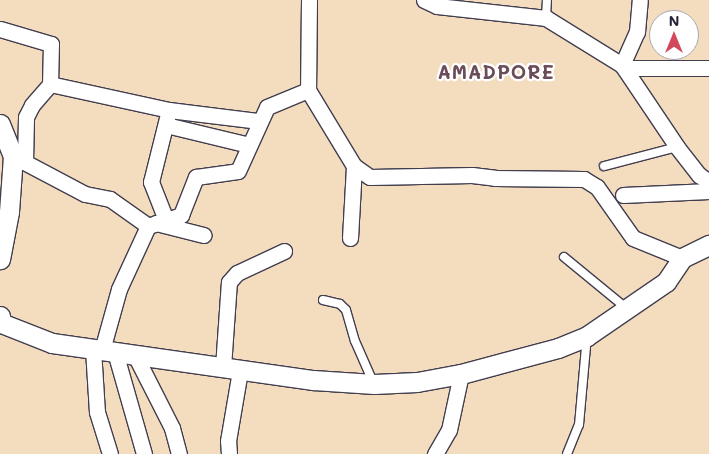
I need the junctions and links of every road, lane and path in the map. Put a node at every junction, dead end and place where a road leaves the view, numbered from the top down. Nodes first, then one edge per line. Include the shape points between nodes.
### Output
1 (309, 0) edge
2 (424, 0) edge
3 (547, 0) edge
4 (640, 0) edge
5 (546, 18) junction
6 (0, 30) edge
7 (623, 67) junction
8 (709, 68) edge
9 (50, 84) junction
10 (308, 90) junction
11 (169, 110) junction
12 (259, 121) junction
13 (0, 124) edge
14 (166, 125) junction
15 (249, 145) junction
16 (676, 147) junction
17 (19, 159) junction
18 (354, 166) junction
19 (604, 166) dead end
20 (709, 182) edge
21 (709, 191) edge
22 (623, 195) dead end
23 (157, 223) junction
24 (203, 235) dead end
25 (350, 238) dead end
26 (709, 245) edge
27 (284, 250) dead end
28 (564, 256) dead end
29 (682, 258) junction
30 (0, 259) edge
31 (323, 300) dead end
32 (626, 309) junction
33 (0, 320) edge
34 (587, 336) junction
35 (103, 350) junction
36 (136, 355) junction
37 (232, 369) junction
38 (461, 374) junction
39 (374, 384) junction
40 (110, 454) edge
41 (144, 454) edge
42 (179, 454) edge
43 (229, 454) edge
44 (435, 454) edge
45 (567, 454) edge

1 - 10 street
2 - 5 street via 437,6
3 - 5 lane
4 - 7 street via 637,32
5 - 7 street
6 - 9 street via 51,44
7 - 8 street
7 - 16 street
9 - 11 street
9 - 17 street via 26,117
10 - 12 street via 267,107
10 - 18 street
11 - 12 street
11 - 14 street
12 - 15 street
13 - 17 street
14 - 15 street
14 - 23 street via 151,182
15 - 23 street via 238,171 196,177 181,215
16 - 19 lane
16 - 20 street
17 - 23 street via 85,194 113,201
17 - 30 street
18 - 25 street
18 - 29 street via 370,177 472,175 584,179 596,187 633,238
21 - 22 street
23 - 24 street
23 - 35 street via 119,289
26 - 29 street
27 - 37 street via 237,272 229,282
28 - 32 lane
29 - 32 street via 666,282
31 - 39 lane via 340,304 346,310 355,341
32 - 34 street
33 - 35 street via 52,343
34 - 38 street via 558,348
34 - 45 lane via 580,424
35 - 36 street
35 - 40 street via 97,412
35 - 41 street
36 - 37 street
36 - 42 street via 172,428
37 - 39 street
37 - 43 street
38 - 39 street via 417,382
38 - 44 street via 449,430

